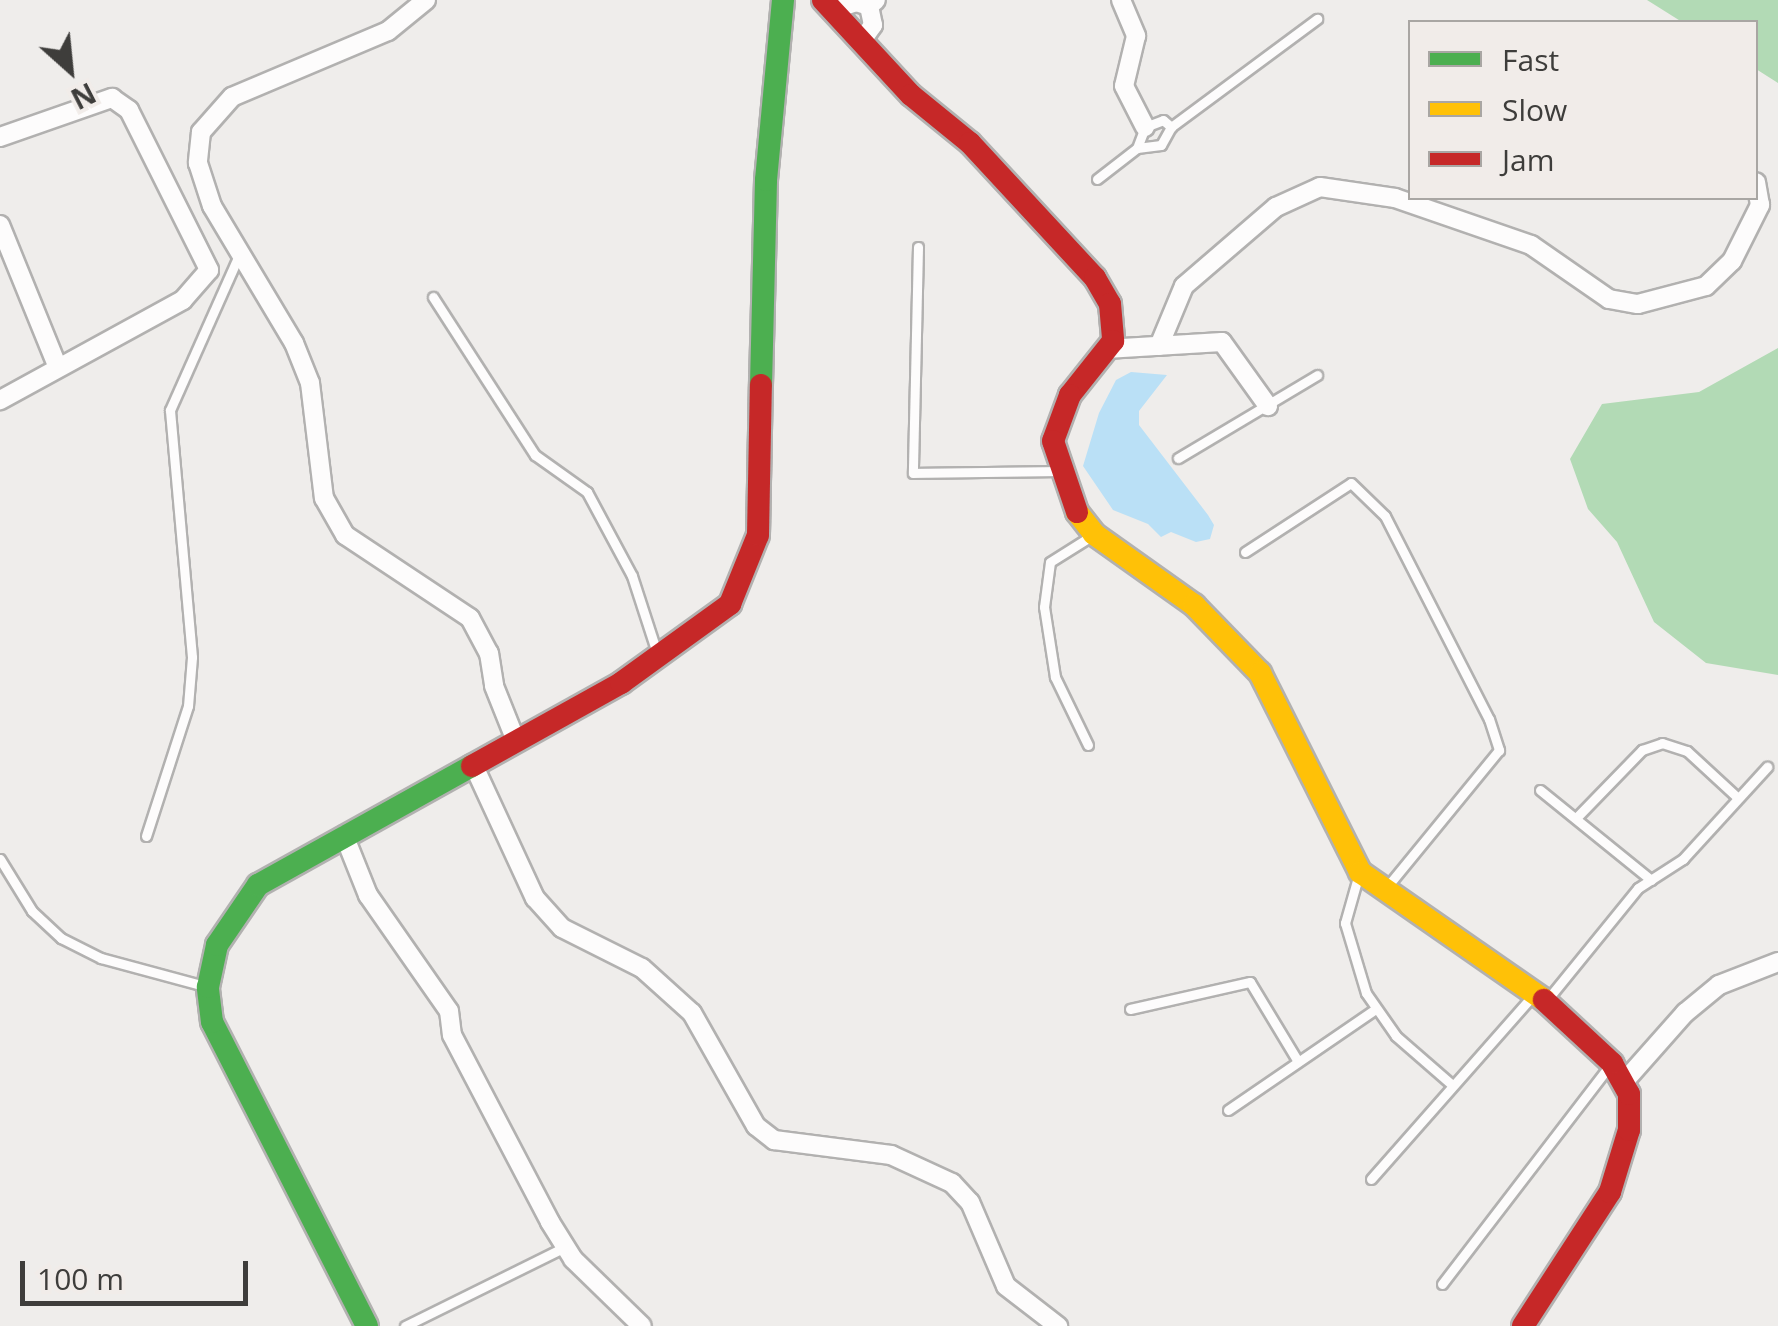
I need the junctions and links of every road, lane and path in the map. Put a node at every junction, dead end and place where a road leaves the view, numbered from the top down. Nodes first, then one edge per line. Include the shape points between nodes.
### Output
1 (426, 0) edge
2 (783, 0) edge
3 (1121, 0) edge
4 (872, 3) edge
5 (827, 5) edge
6 (1317, 18) dead end
7 (861, 42) junction
8 (1145, 127) junction
9 (1171, 127) junction
10 (0, 137) edge
11 (1137, 148) junction
12 (1097, 179) dead end
13 (1758, 194) edge
14 (0, 225) edge
15 (918, 247) dead end
16 (240, 253) junction
17 (433, 297) dead end
18 (1160, 346) junction
19 (1106, 349) junction
20 (58, 368) junction
21 (1317, 375) dead end
22 (0, 400) edge
23 (1268, 406) junction
24 (1178, 458) dead end
25 (1057, 471) junction
26 (1094, 534) junction
27 (1245, 552) dead end
28 (658, 656) junction
29 (516, 740) junction
30 (1088, 744) dead end
31 (472, 764) junction
32 (1766, 767) dead end
33 (1540, 790) dead end
34 (1738, 798) junction
35 (1576, 818) junction
36 (344, 835) junction
37 (146, 836) dead end
38 (0, 860) edge
39 (1360, 872) junction
40 (1651, 880) junction
41 (1384, 890) junction
42 (1778, 962) edge
43 (208, 987) junction
44 (1541, 997) junction
45 (1130, 1009) dead end
46 (1374, 1010) junction
47 (1297, 1060) junction
48 (1618, 1073) junction
49 (1451, 1084) junction
50 (1228, 1110) dead end
51 (1371, 1180) dead end
52 (565, 1247) junction
53 (1442, 1284) dead end
54 (367, 1326) edge
55 (405, 1326) edge
56 (642, 1326) edge
57 (1058, 1326) edge
58 (1522, 1326) edge

1 - 16 street via 388,31 232,98 201,132 198,163 212,206
2 - 28 street via 766,180 758,535 730,604
3 - 8 street via 1136,36 1124,86
4 - 5 street
4 - 7 street via 872,25
5 - 7 street
6 - 9 lane
7 - 19 street via 970,143 1095,278 1115,323
8 - 9 lane via 1163,120
8 - 11 lane
9 - 11 lane via 1161,145
10 - 20 street via 112,98 129,110 209,270 183,300
11 - 12 lane
13 - 18 street via 1760,205 1732,260 1706,286 1638,304 1609,299 1530,245 1394,198 1320,187 1276,207 1184,286
14 - 20 street
15 - 25 lane via 913,473
16 - 29 street via 310,383 324,498 345,535 470,618 490,652 494,686
16 - 37 lane via 170,410 192,657 188,706
17 - 28 lane via 535,456 587,492 632,576
18 - 19 street
18 - 23 street via 1222,342
19 - 25 street via 1057,423
20 - 22 street
21 - 23 lane
23 - 24 lane
25 - 26 street via 1068,501
26 - 30 lane via 1050,562 1044,608 1056,677
26 - 39 street via 1194,605 1260,674
27 - 41 lane via 1351,483 1386,516 1489,719 1499,750
28 - 29 street
29 - 31 street
31 - 36 street
31 - 57 street via 534,898 562,928 642,968 692,1013 756,1126 774,1140 891,1156 952,1183 970,1202 1006,1286
32 - 34 lane
33 - 35 lane
34 - 35 lane via 1687,751 1662,744 1642,750
34 - 40 lane via 1683,858
35 - 40 lane
36 - 43 street via 258,885 217,945
36 - 52 street via 368,895 449,1012 452,1035
38 - 43 lane via 32,911 61,938 101,958
39 - 41 street
39 - 46 lane via 1345,923
40 - 44 lane
41 - 44 street
42 - 48 street via 1719,985
43 - 54 street via 212,1022
44 - 48 street
44 - 49 lane
45 - 47 lane via 1250,982
46 - 47 lane
46 - 49 lane
47 - 50 lane
48 - 53 lane
48 - 58 street via 1630,1130 1610,1192
49 - 51 lane
52 - 55 lane
52 - 56 street

